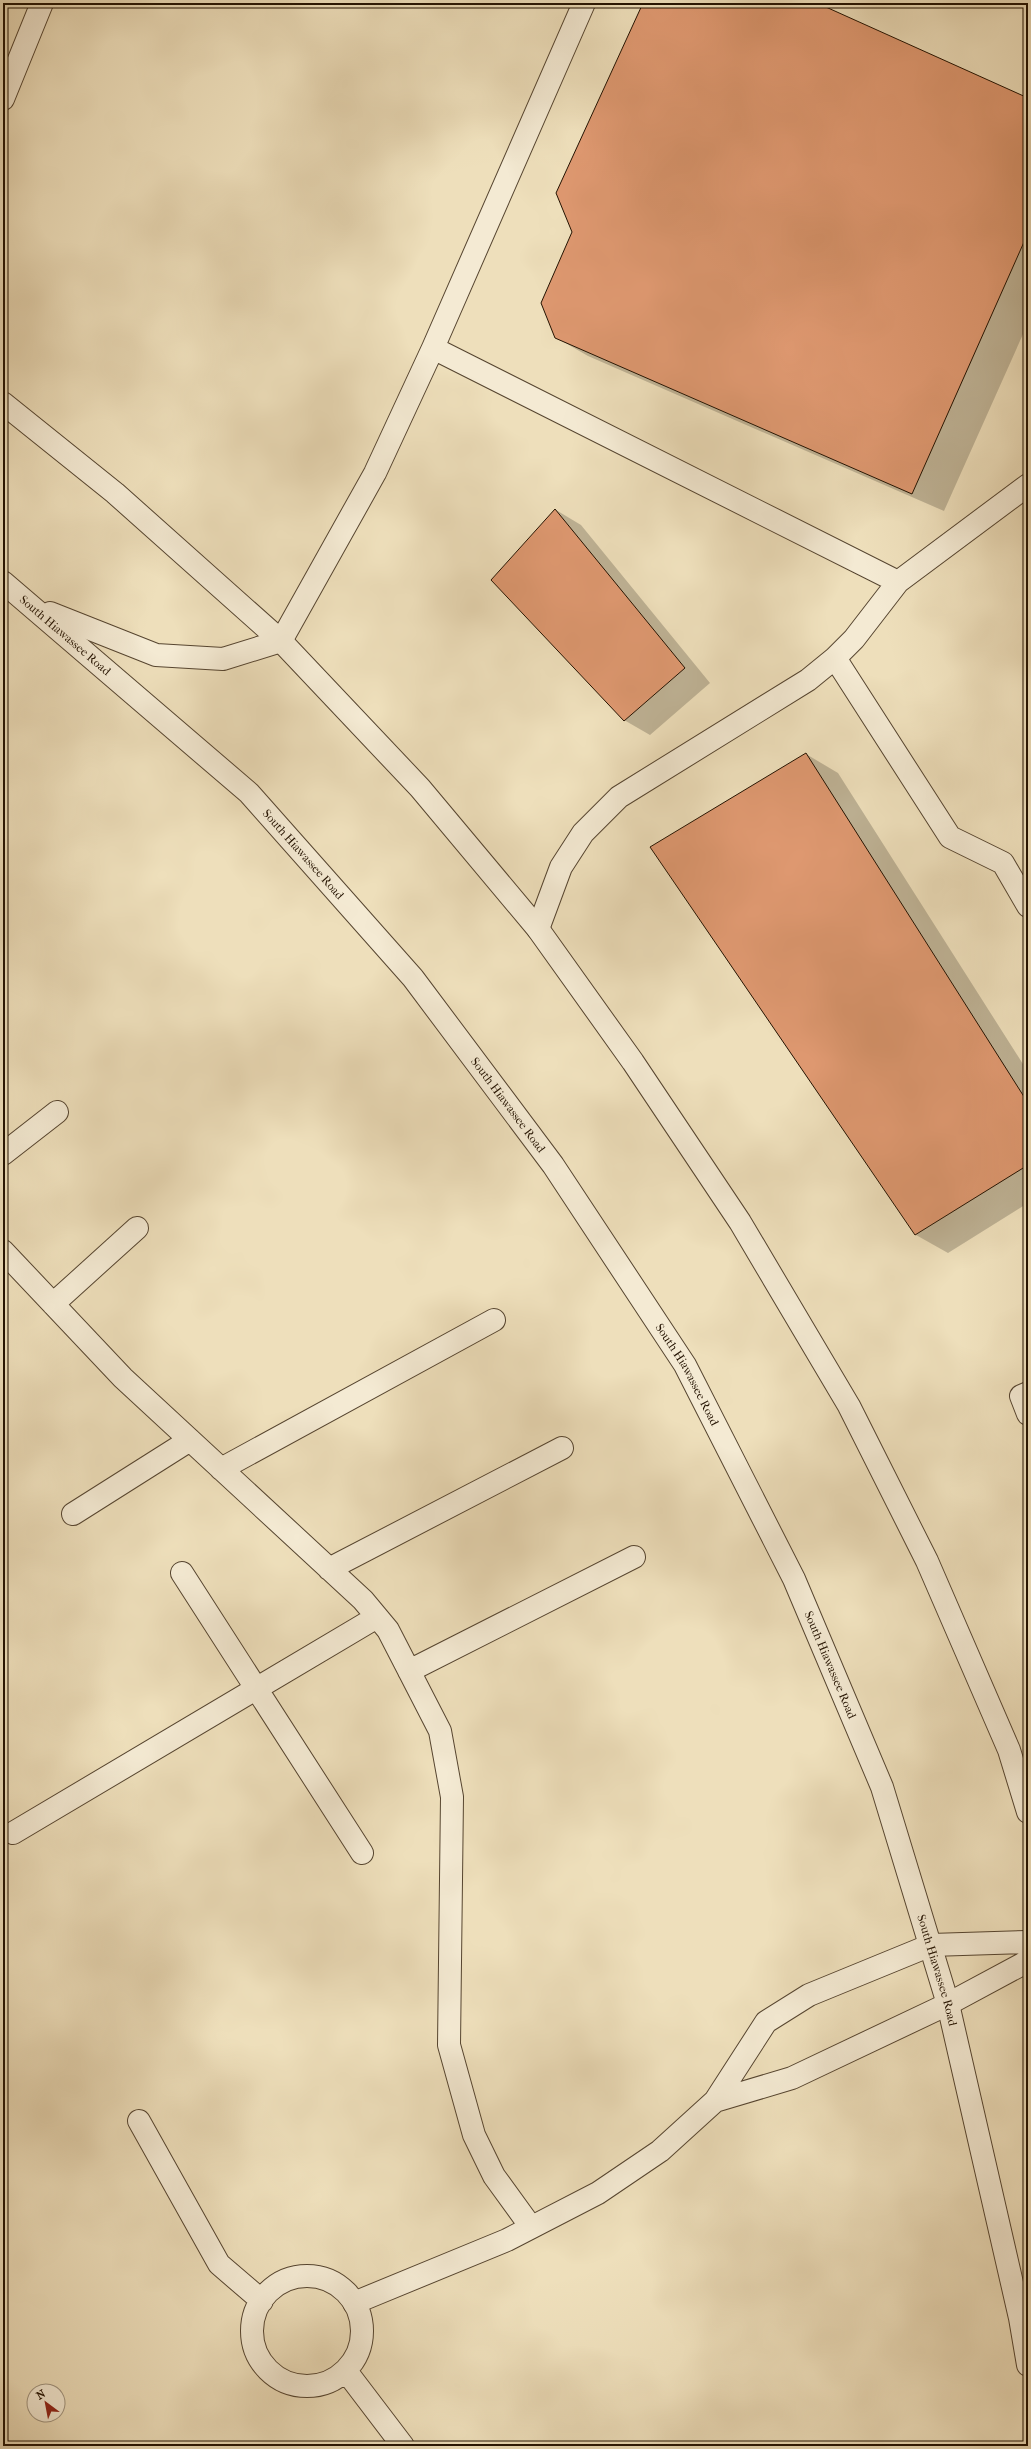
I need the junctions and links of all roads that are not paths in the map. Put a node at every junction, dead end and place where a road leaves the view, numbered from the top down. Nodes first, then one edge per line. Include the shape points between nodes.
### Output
1 (42, 3) edge
2 (584, 3) edge
3 (3, 99) edge
4 (432, 348) junction
5 (3, 403) edge
6 (1028, 485) edge
7 (3, 582) edge
8 (898, 582) junction
9 (34, 606) junction
10 (281, 641) junction
11 (835, 658) junction
12 (1028, 906) edge
13 (538, 929) junction
14 (57, 1112) dead end
15 (3, 1154) edge
16 (137, 1228) dead end
17 (3, 1251) edge
18 (53, 1304) junction
19 (494, 1320) dead end
20 (1028, 1393) edge
21 (1028, 1414) edge
22 (190, 1440) junction
23 (562, 1448) dead end
24 (221, 1469) junction
25 (73, 1514) dead end
26 (634, 1557) dead end
27 (329, 1569) junction
28 (182, 1573) dead end
29 (377, 1617) junction
30 (410, 1672) junction
31 (256, 1688) junction
32 (1028, 1812) edge
33 (13, 1833) dead end
34 (362, 1853) dead end
35 (1028, 1942) edge
36 (931, 1945) junction
37 (1028, 1961) edge
38 (948, 2004) junction
39 (715, 2100) junction
40 (139, 2121) dead end
41 (531, 2227) junction
42 (262, 2301) junction
43 (354, 2303) junction
44 (1028, 2365) edge
45 (346, 2371) junction
46 (403, 2446) edge

1 - 3 street
2 - 4 street
4 - 8 street
4 - 10 street via 375,473
5 - 10 street via 115,493
6 - 8 street
7 - 9 street, South Hiawassee Road
8 - 11 street via 854,639
9 - 10 street via 156,655 223,659
9 - 36 street, South Hiawassee Road via 249,793 413,978 553,1165 685,1365 794,1578 882,1787
10 - 13 street via 420,788
11 - 12 street via 950,836 1003,863
11 - 13 street via 808,680 619,798 583,833 562,867
13 - 32 street via 634,1062 740,1222 849,1406 930,1568 1009,1750
14 - 15 street
16 - 18 street
17 - 18 street
18 - 22 street via 123,1378
19 - 24 street
20 - 21 street via 1021,1396
22 - 24 street
22 - 25 street
23 - 27 street
24 - 27 street
26 - 30 street
27 - 29 street via 364,1600
28 - 31 street
29 - 30 street via 388,1630
29 - 31 street
30 - 41 street via 440,1731 452,1797 449,2045 474,2135 494,2176
31 - 33 street
31 - 34 street
35 - 36 street
36 - 38 street, South Hiawassee Road
36 - 39 street via 809,1995 766,2022
37 - 38 street
38 - 39 street via 792,2078
38 - 44 street, South Hiawassee Road via 1020,2318
39 - 41 street via 660,2151 598,2193
40 - 42 street via 218,2264
41 - 43 street via 507,2240
42 - 43 street via 281,2282 300,2276 319,2276 336,2284
42 - 45 street via 252,2325 254,2344 264,2366 278,2378 296,2385 315,2386 330,2382
43 - 45 street via 361,2318 362,2336 357,2355
45 - 46 street

